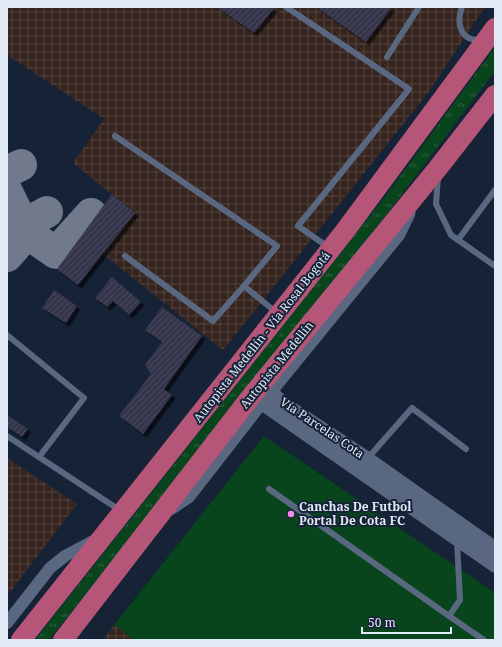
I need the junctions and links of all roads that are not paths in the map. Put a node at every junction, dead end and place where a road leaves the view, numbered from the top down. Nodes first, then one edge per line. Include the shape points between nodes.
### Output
1 (286, 7) edge
2 (419, 7) edge
3 (462, 7) edge
4 (491, 34) edge
5 (387, 57) dead end
6 (488, 108) edge
7 (115, 136) dead end
8 (438, 168) junction
9 (495, 190) edge
10 (414, 197) junction
11 (458, 240) junction
12 (332, 249) junction
13 (125, 256) dead end
14 (495, 266) edge
15 (244, 286) junction
16 (279, 315) junction
17 (7, 335) edge
18 (265, 396) junction
19 (7, 436) edge
20 (466, 449) dead end
21 (39, 458) junction
22 (366, 459) junction
23 (269, 489) dead end
24 (122, 511) junction
25 (162, 511) junction
26 (103, 536) junction
27 (456, 539) junction
28 (495, 549) edge
29 (495, 565) edge
30 (449, 616) junction
31 (7, 623) edge
32 (21, 640) edge
33 (63, 640) edge
34 (484, 640) edge

1 - 12 lane via 409,89 298,226
2 - 5 lane
3 - 4 lane via 459,28 465,36 473,40
4 - 12 highway, Autopista Medellín - Vía Rosal Bogotá
6 - 8 highway, Autopista Medellín
7 - 15 lane via 277,246
8 - 10 highway, Autopista Medellín
8 - 11 lane via 436,204 451,235
9 - 11 lane
10 - 18 street, Vía Parcelas Cota via 398,234
10 - 25 highway, Autopista Medellín via 249,399
11 - 14 lane
12 - 16 highway, Autopista Medellín - Vía Rosal Bogotá
13 - 15 lane via 213,321
15 - 16 lane
16 - 24 highway, Autopista Medellín - Vía Rosal Bogotá
17 - 21 lane via 84,398
18 - 22 street, Vía Parcelas Cota via 282,403
18 - 25 street, Vía Parcelas Cota via 188,496
18 - 27 street, Vía Parcelas Cota
19 - 21 lane
20 - 22 lane via 412,408
21 - 24 lane
22 - 28 street, Vía Parcelas Cota
23 - 30 lane
24 - 26 highway, Autopista Medellín - Vía Rosal Bogotá
25 - 33 highway, Autopista Medellín
26 - 31 street via 65,556 50,568
26 - 32 highway, Autopista Medellín - Vía Rosal Bogotá
27 - 29 street, Vía Parcelas Cota
27 - 30 lane via 460,600
30 - 34 lane

